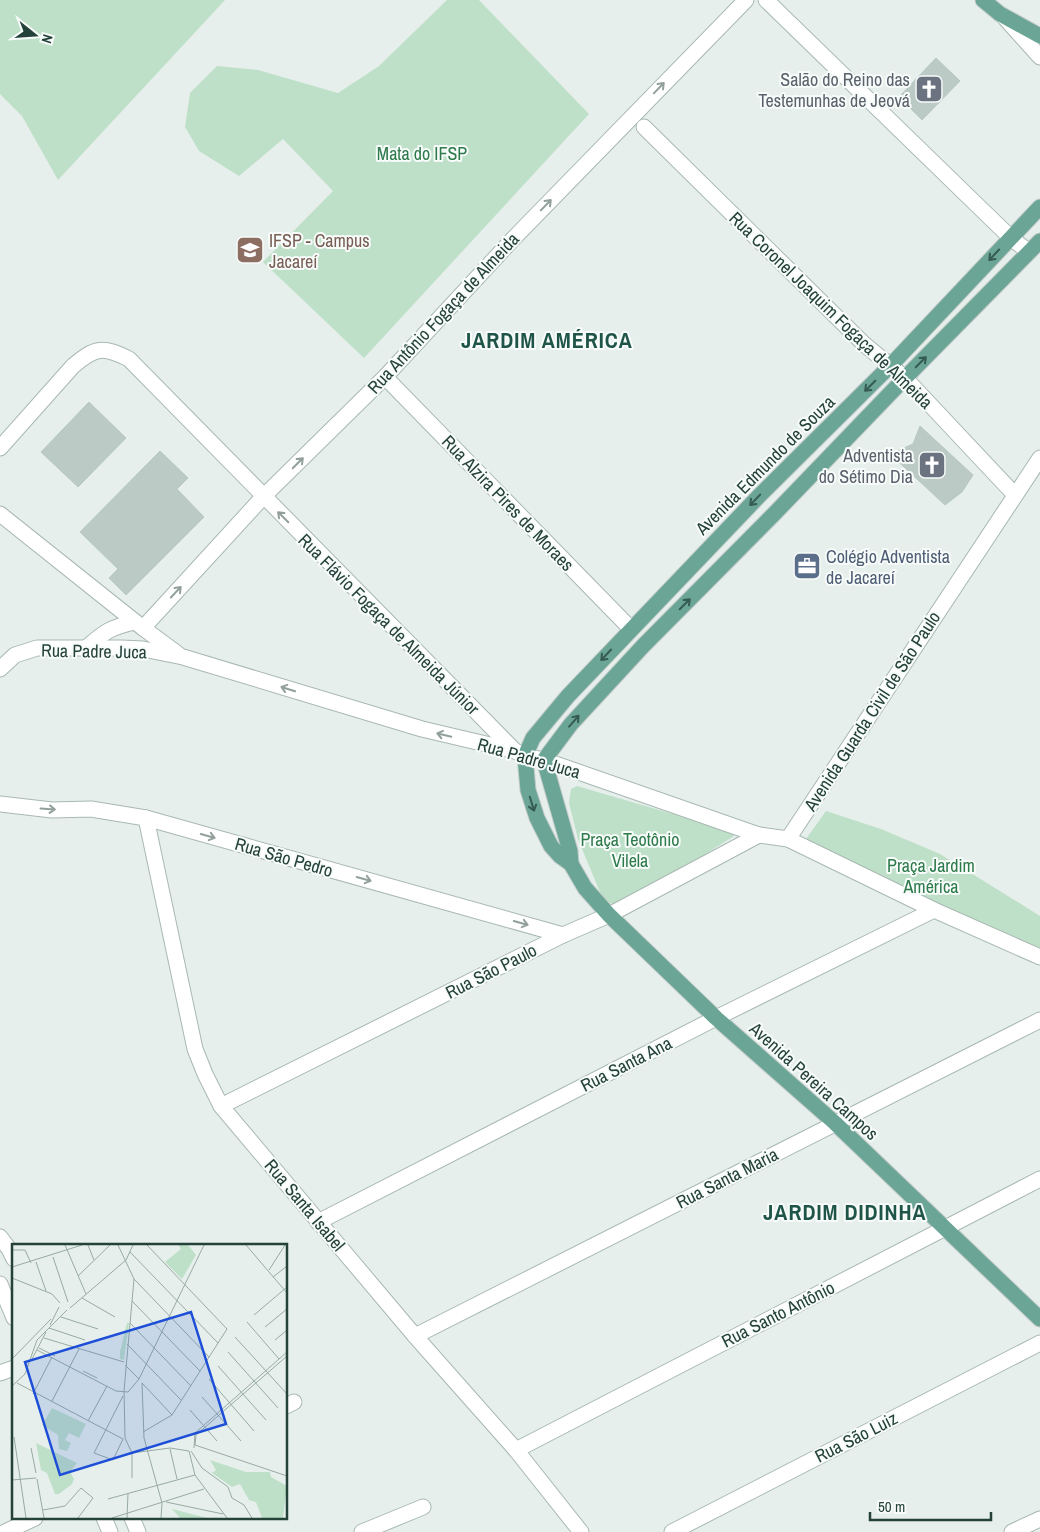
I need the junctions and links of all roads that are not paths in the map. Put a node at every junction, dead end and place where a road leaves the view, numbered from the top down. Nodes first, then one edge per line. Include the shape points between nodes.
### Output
1 (746, 0) edge
2 (766, 0) edge
3 (983, 0) edge
4 (1000, 14) junction
5 (1040, 36) edge
6 (1040, 57) edge
7 (644, 127) dead end
8 (1040, 208) edge
9 (1011, 238) junction
10 (1040, 241) edge
11 (1029, 252) junction
12 (891, 365) junction
13 (386, 377) junction
14 (905, 378) junction
15 (0, 448) edge
16 (1040, 458) edge
17 (1015, 495) junction
18 (263, 497) junction
19 (0, 514) edge
20 (139, 625) junction
21 (631, 629) junction
22 (86, 648) junction
23 (183, 658) junction
24 (0, 669) edge
25 (520, 753) junction
26 (544, 760) junction
27 (0, 804) edge
28 (146, 818) junction
29 (759, 835) junction
30 (788, 839) junction
31 (571, 864) junction
32 (934, 910) junction
33 (609, 915) junction
34 (563, 935) junction
35 (1040, 957) edge
36 (716, 1018) junction
37 (1040, 1020) edge
38 (221, 1106) junction
39 (835, 1123) junction
40 (1040, 1179) edge
41 (318, 1222) junction
42 (943, 1228) junction
43 (0, 1237) edge
44 (12, 1256) edge
45 (0, 1284) edge
46 (12, 1313) edge
47 (1040, 1319) edge
48 (415, 1336) junction
49 (1040, 1343) edge
50 (12, 1369) edge
51 (0, 1373) edge
52 (516, 1450) junction
53 (423, 1507) dead end
54 (1040, 1518) edge
55 (31, 1520) edge
56 (105, 1520) edge
57 (133, 1520) edge
58 (5, 1532) edge
59 (110, 1532) edge
60 (138, 1532) edge
61 (362, 1532) edge
62 (581, 1532) edge
63 (672, 1532) edge
64 (1012, 1532) edge

13 -> 1 street, Rua Antônio Fogaça de Almeida via 512,240
2 - 9 street
3 - 4 main road
4 - 5 main road
4 - 6 street
7 - 12 street, Rua Coronel Joaquim Fogaça de Almeida via 864,344
8 - 9 main road, Avenida Edmundo de Souza
9 - 11 street
9 -> 12 main road, Avenida Edmundo de Souza
10 - 11 main road
14 -> 11 main road
12 - 14 street, Rua Coronel Joaquim Fogaça de Almeida
12 -> 21 main road, Avenida Edmundo de Souza
18 -> 13 street, Rua Antônio Fogaça de Almeida
13 - 21 street, Rua Alzira Pires de Moraes
14 - 17 street, Rua Coronel Joaquim Fogaça de Almeida
26 -> 14 main road via 571,724 643,646
15 - 18 street, Rua Flávio Fogaça de Almeida Júnior via 73,366 100,349 114,351 129,359
16 - 17 street, Avenida Guarda Civil de São Paulo
17 - 30 street, Avenida Guarda Civil de São Paulo
20 -> 18 street, Rua Antônio Fogaça de Almeida
25 -> 18 street, Rua Flávio Fogaça de Almeida Júnior
19 - 20 street
20 - 22 street via 116,626
20 - 23 street
21 -> 25 main road, Avenida Edmundo de Souza
22 - 23 street, Rua Padre Juca via 143,649
22 - 24 street, Rua Padre Juca via 37,648 15,655
25 -> 23 street, Rua Padre Juca via 422,730
25 - 26 street, Rua Padre Juca
25 -> 31 main road, Avenida Pereira Campos via 537,818 551,846
26 - 29 street, Rua Padre Juca
26 - 31 main road, Avenida Pereira Campos via 570,850
27 -> 28 street, Rua São Pedro via 52,810 92,809
28 -> 34 street, Rua São Pedro
28 - 38 street, Rua Santa Isabel via 195,1049
29 - 30 street, Rua Padre Juca
29 - 33 street, Rua São Paulo
30 - 32 street, Rua Padre Juca
31 - 33 main road, Avenida Pereira Campos via 585,888
32 - 35 street, Rua Padre Juca
32 - 36 street, Rua Santa Ana
33 - 34 street, Rua São Paulo
33 - 36 main road, Avenida Pereira Campos
34 - 38 street, Rua São Paulo
36 - 39 main road, Avenida Pereira Campos
36 - 41 street, Rua Santa Ana
37 - 39 street, Rua Santa Maria
38 - 41 street, Rua Santa Isabel
39 - 42 main road, Avenida Pereira Campos
39 - 48 street, Rua Santa Maria
40 - 42 street, Rua Santo Antônio
41 - 48 street, Rua Santa Isabel
42 - 47 main road, Avenida Pereira Campos
42 - 52 street, Rua Santo Antônio
43 - 44 street
45 - 46 street
48 - 52 street, Rua Santa Isabel
49 - 63 street, Rua São Luiz
50 - 51 street
52 - 62 street, Rua Santa Isabel
53 - 61 street
54 - 64 street
55 - 58 street
56 - 59 street
57 - 60 street

